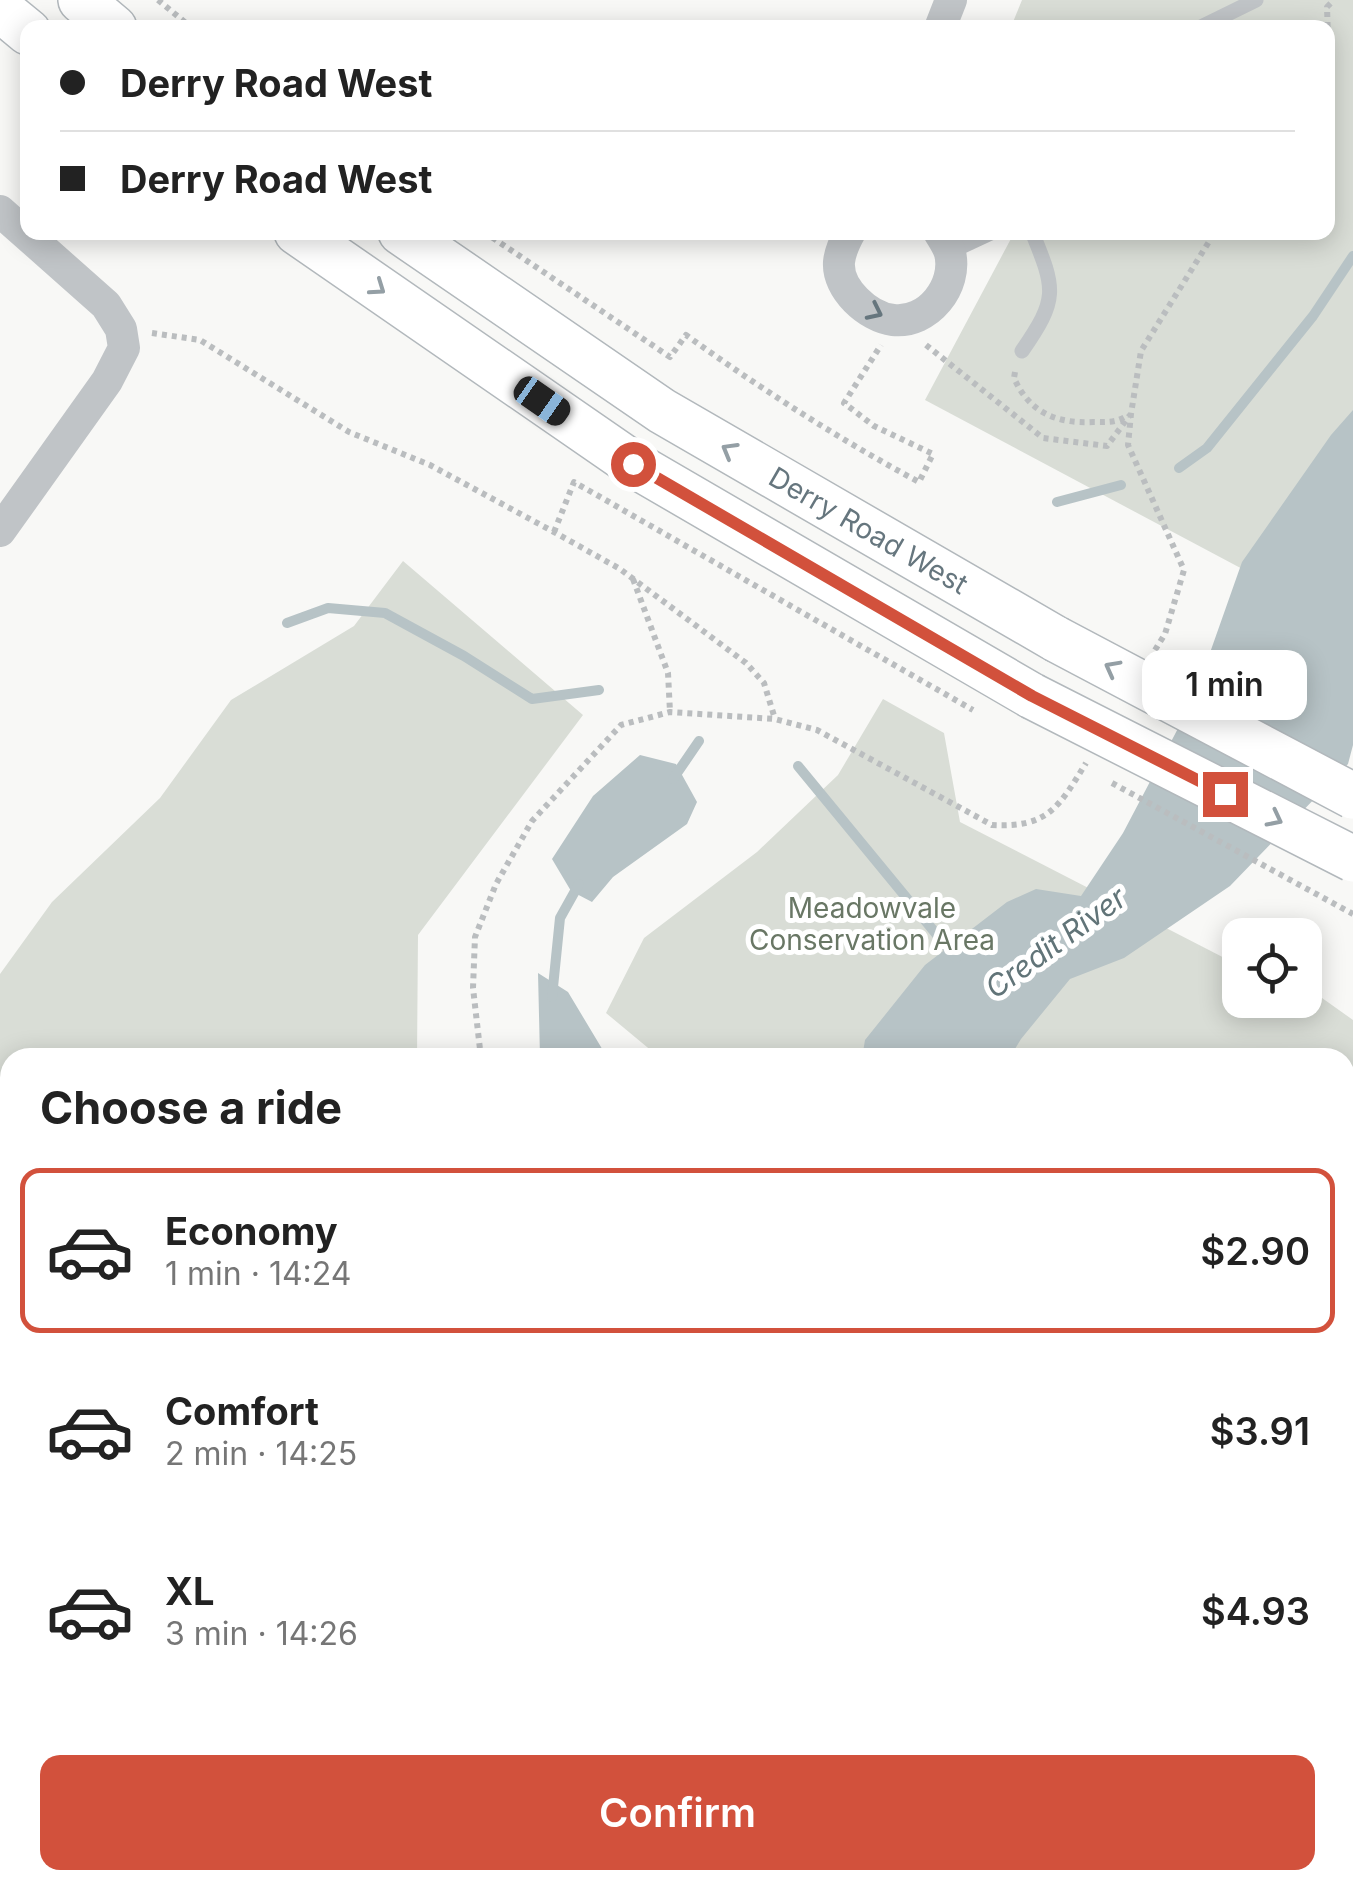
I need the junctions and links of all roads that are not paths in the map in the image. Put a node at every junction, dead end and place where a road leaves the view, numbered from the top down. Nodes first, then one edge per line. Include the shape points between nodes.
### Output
1 (81, 0) edge
2 (1256, 0) edge
3 (0, 9) edge
4 (105, 20) edge
5 (1215, 20) edge
6 (20, 25) edge
7 (0, 212) edge
8 (20, 230) edge
9 (32, 240) edge
10 (309, 240) edge
11 (413, 240) edge
12 (847, 240) edge
13 (1035, 240) edge
14 (945, 242) edge
15 (1022, 352) road end
16 (0, 531) edge
17 (1353, 796) edge
18 (1353, 859) edge

1 - 4 main road
2 - 5 lane
3 - 6 main road
7 - 8 street
9 - 16 street via 106,305 124,348 108,381
10 -> 18 main road, bridge via 633,464 1032,696
17 -> 11 main road, Derry Road West, bridge via 1056,639 662,411
12 -> 14 street via 838,263 844,282 858,303 895,321 930,309 943,294 951,276
13 - 15 lane via 1050,280 1048,310

